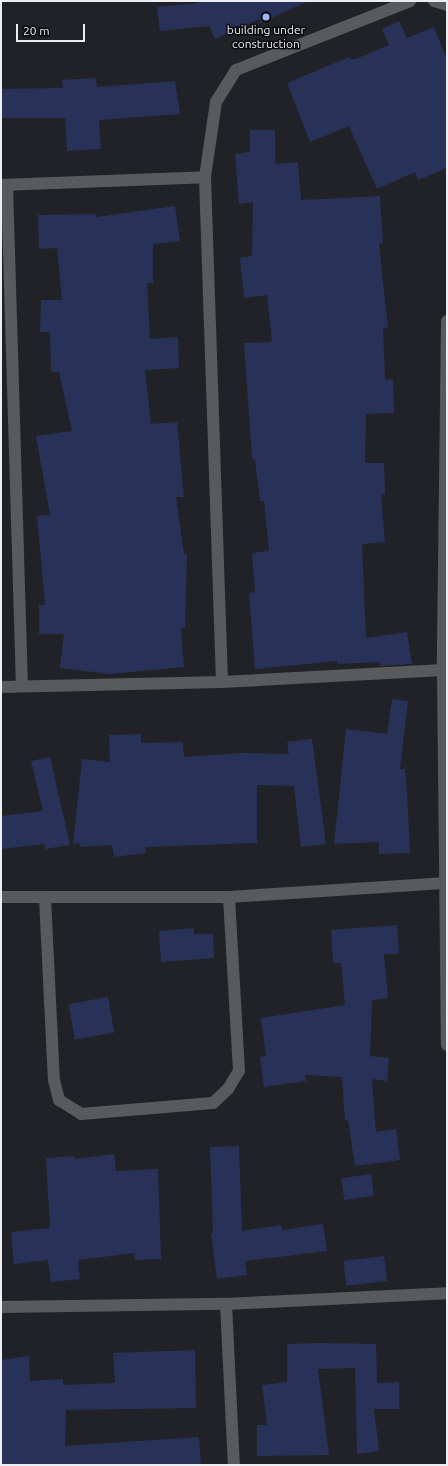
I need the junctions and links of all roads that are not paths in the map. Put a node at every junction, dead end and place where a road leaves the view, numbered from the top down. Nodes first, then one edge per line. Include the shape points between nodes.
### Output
1 (410, 1) edge
2 (434, 1) edge
3 (447, 5) edge
4 (205, 177) junction
5 (4, 185) edge
6 (447, 321) edge
7 (443, 670) junction
8 (222, 682) junction
9 (22, 686) junction
10 (1, 687) edge
11 (444, 883) junction
12 (1, 897) edge
13 (229, 897) junction
14 (45, 898) junction
15 (447, 1045) edge
16 (447, 1293) edge
17 (226, 1304) junction
18 (1, 1307) edge
19 (234, 1465) edge

1 - 4 street via 236,70 216,102
2 - 3 street
4 - 5 street
4 - 8 street
5 - 9 street
6 - 7 street
7 - 8 street
7 - 11 street
8 - 9 street
9 - 10 street
11 - 13 street
11 - 15 street
12 - 14 street
13 - 14 street
13 - 14 street via 239,1071 228,1090 213,1103 81,1114 60,1100 54,1080
16 - 17 street
17 - 18 street
17 - 19 street

